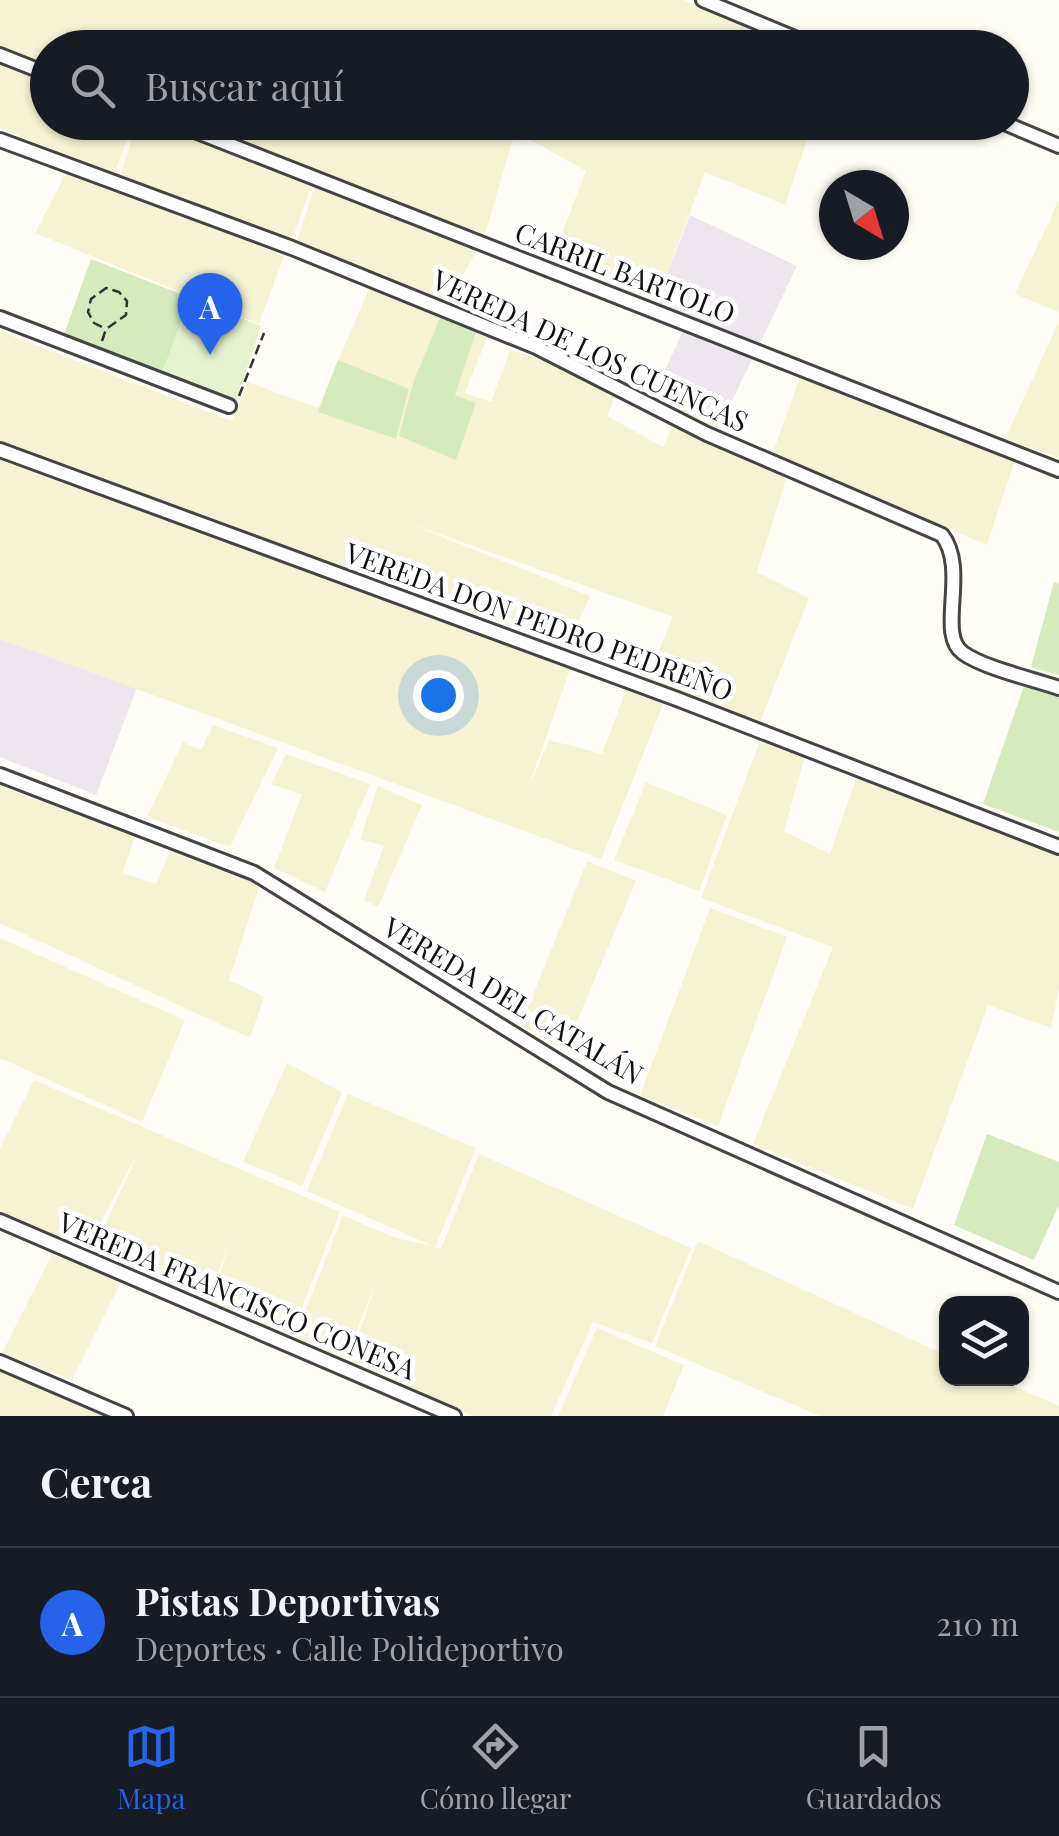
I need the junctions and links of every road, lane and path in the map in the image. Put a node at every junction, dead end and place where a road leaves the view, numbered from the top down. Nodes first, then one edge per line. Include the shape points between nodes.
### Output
1 (703, 0) edge
2 (776, 30) edge
3 (0, 55) edge
4 (30, 67) edge
5 (1029, 133) edge
6 (0, 140) edge
7 (218, 140) edge
8 (1059, 146) edge
9 (0, 318) edge
10 (106, 329) junction
11 (264, 333) dead end
12 (96, 356) junction
13 (232, 407) joint
14 (0, 450) edge
15 (1059, 470) edge
16 (1059, 688) edge
17 (0, 775) edge
18 (1059, 847) edge
19 (0, 1222) edge
20 (1059, 1292) edge
21 (0, 1362) edge
22 (126, 1416) edge
23 (454, 1416) edge

1 - 2 street
3 - 4 street
5 - 8 street
6 - 16 street, VEREDA DE LOS CUENCAS via 536,348 707,434 942,535 954,551 952,638 963,653
7 - 15 street, CARRIL BARTOLO
9 - 12 street
10 - 10 path via 126,315 127,301 106,288 88,312
10 - 12 path
11 - 13 path
12 - 13 street
14 - 18 street, VEREDA DON PEDRO PEDREÑO
17 - 20 street, VEREDA DEL CATALÁN via 254,872 608,1092
19 - 23 street, VEREDA FRANCISCO CONESA
21 - 22 street

